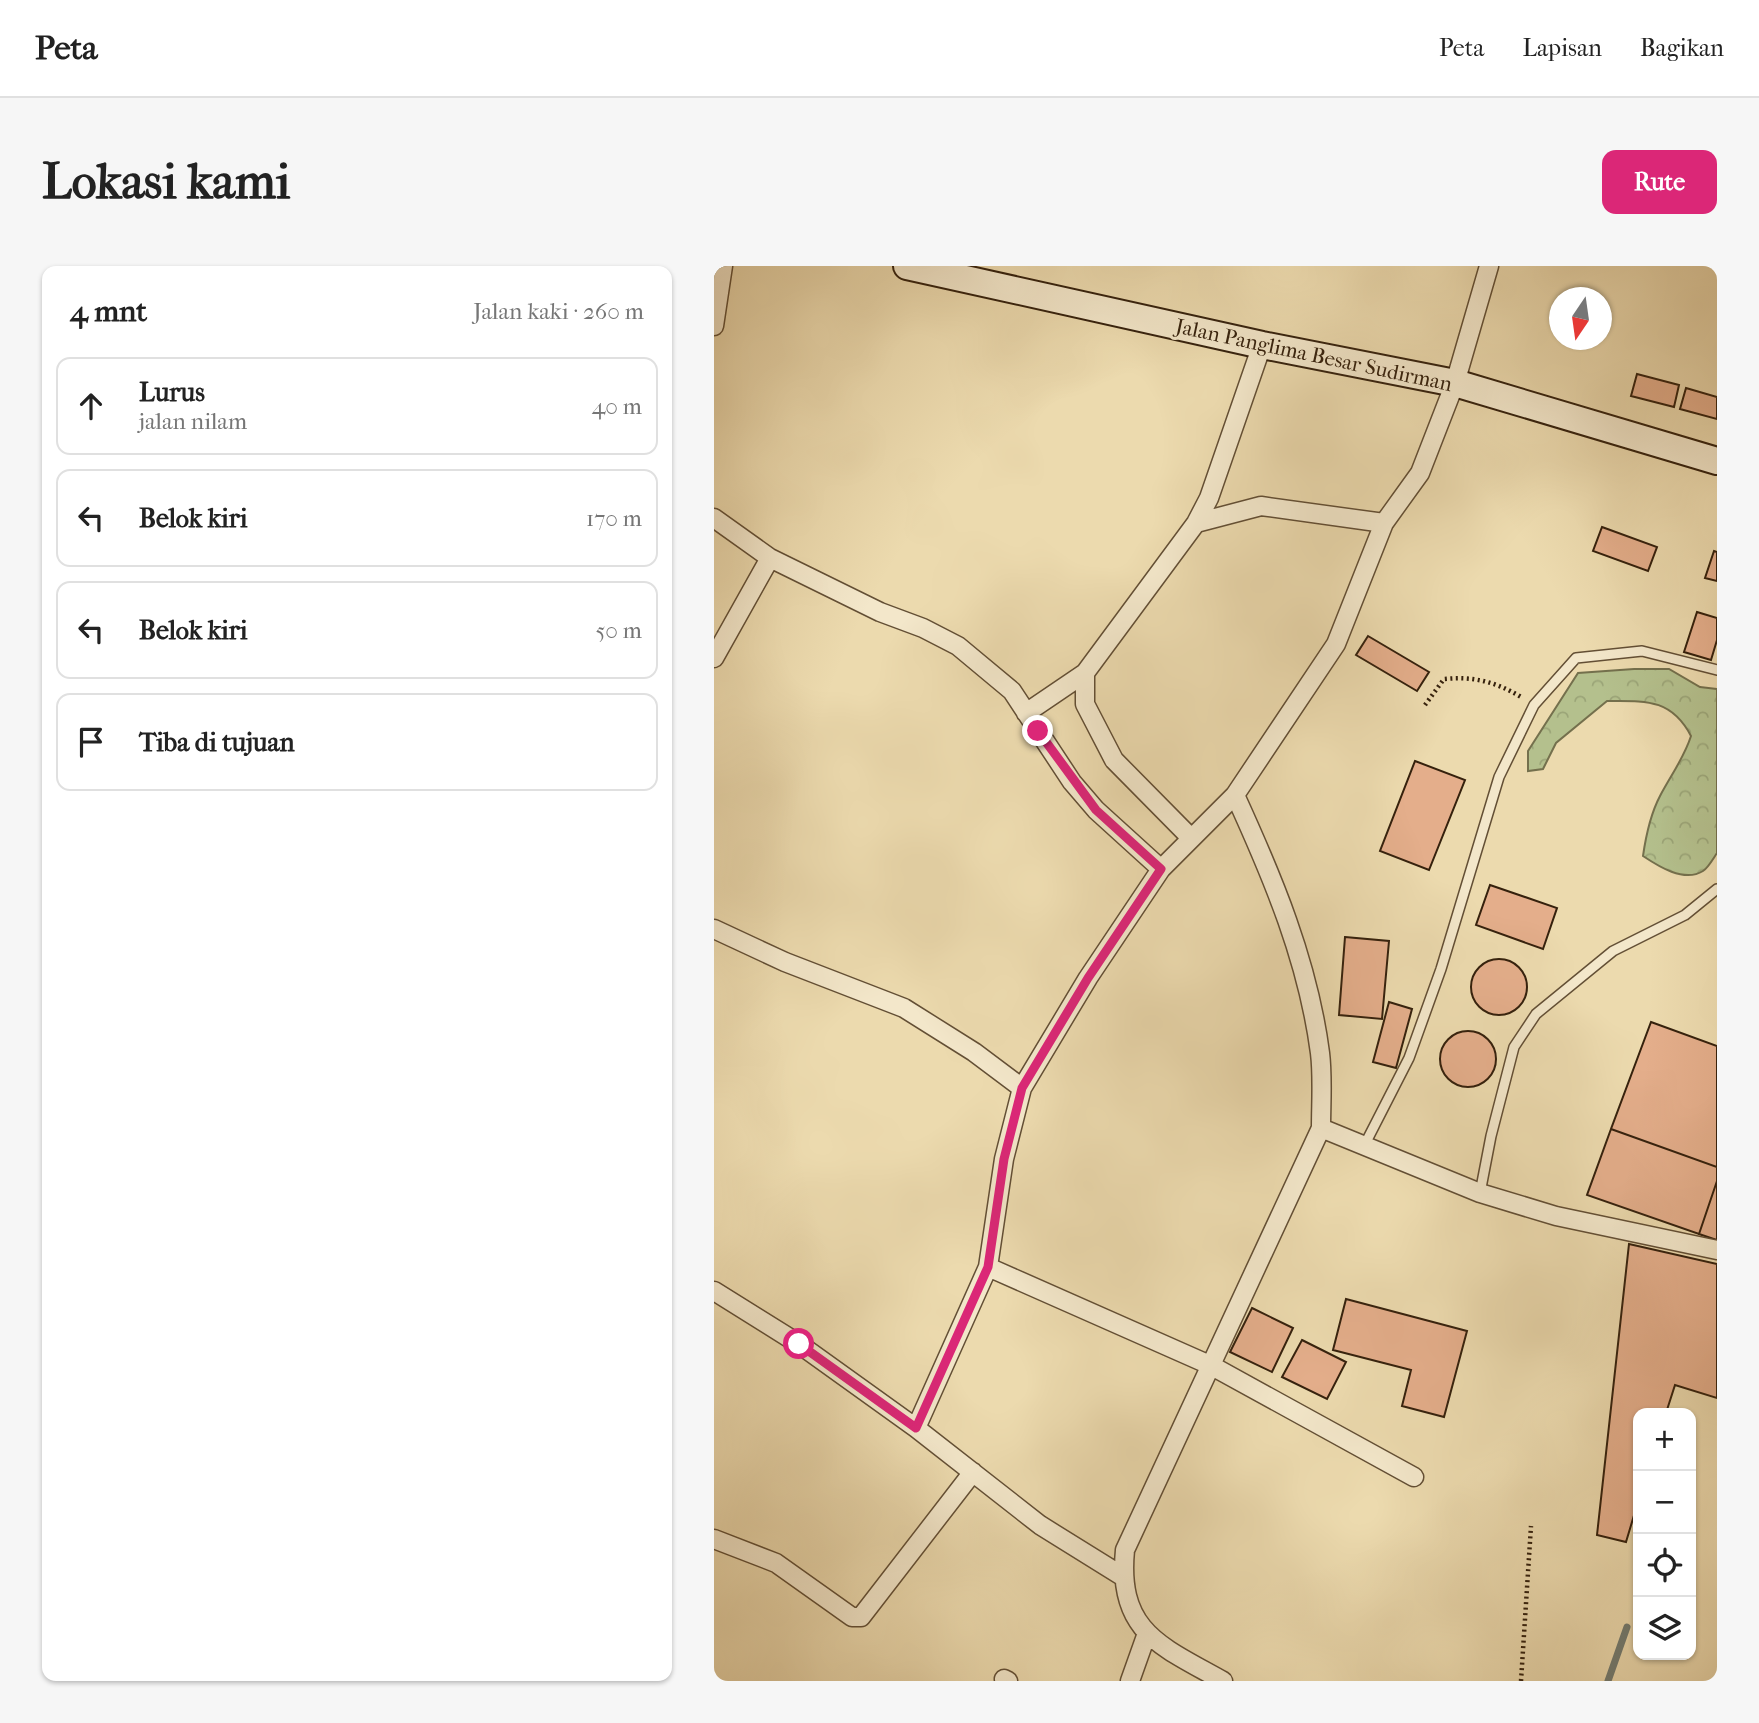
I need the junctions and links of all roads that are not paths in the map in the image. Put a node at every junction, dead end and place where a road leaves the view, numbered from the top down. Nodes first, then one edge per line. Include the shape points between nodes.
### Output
1 (723, 266) edge
2 (907, 266) edge
3 (1489, 266) edge
4 (714, 326) edge
5 (1262, 345) junction
6 (1455, 383) junction
7 (1717, 461) edge
8 (714, 518) edge
9 (1196, 523) junction
10 (1384, 523) junction
11 (770, 558) junction
12 (714, 658) edge
13 (1717, 670) edge
14 (1085, 673) junction
15 (1026, 713) junction
16 (1235, 795) junction
17 (1191, 838) junction
18 (1161, 869) junction
19 (1717, 888) edge
20 (714, 929) edge
21 (1022, 1088) junction
22 (1321, 1128) junction
23 (1364, 1146) junction
24 (1480, 1193) junction
25 (1717, 1250) edge
26 (988, 1267) junction
27 (714, 1291) edge
28 (1212, 1366) junction
29 (916, 1428) junction
30 (973, 1472) junction
31 (1414, 1477) dead end
32 (714, 1539) edge
33 (1122, 1576) junction
34 (1146, 1636) junction
35 (1130, 1681) edge
36 (1223, 1681) edge

1 - 4 street
2 - 5 main road, Jalan Panglima Besar Sudirman
3 - 6 street
5 - 6 main road, Jalan Panglima Besar Sudirman
5 - 9 street
6 - 7 main road, Jalan Panglima Besar Sudirman
6 - 10 street via 1420,473
8 - 11 street
9 - 10 street via 1261,506
9 - 14 street
10 - 16 street via 1336,644
11 - 12 street
11 - 15 street via 958,646 1012,691
13 - 23 lane via 1642,652 1576,658 1534,705 1499,776 1409,1058
14 - 15 street
14 - 17 street via 1086,704 1114,760
15 - 18 street via 1096,810
16 - 17 street
16 - 22 street via 1278,890 1305,976 1320,1055
17 - 18 street
18 - 21 street
19 - 24 lane via 1685,915 1614,951 1536,1014 1514,1047
20 - 21 street via 904,1008
21 - 26 street via 1004,1159
22 - 23 street
22 - 28 street
23 - 24 street
24 - 25 street via 1556,1216
26 - 28 street
26 - 29 street
27 - 29 street via 799,1344
28 - 31 street
28 - 33 street via 1125,1550
29 - 30 street
30 - 32 street via 862,1617 852,1617 776,1563
30 - 33 street via 1040,1525
33 - 34 street via 1130,1606
34 - 35 street
34 - 36 street

